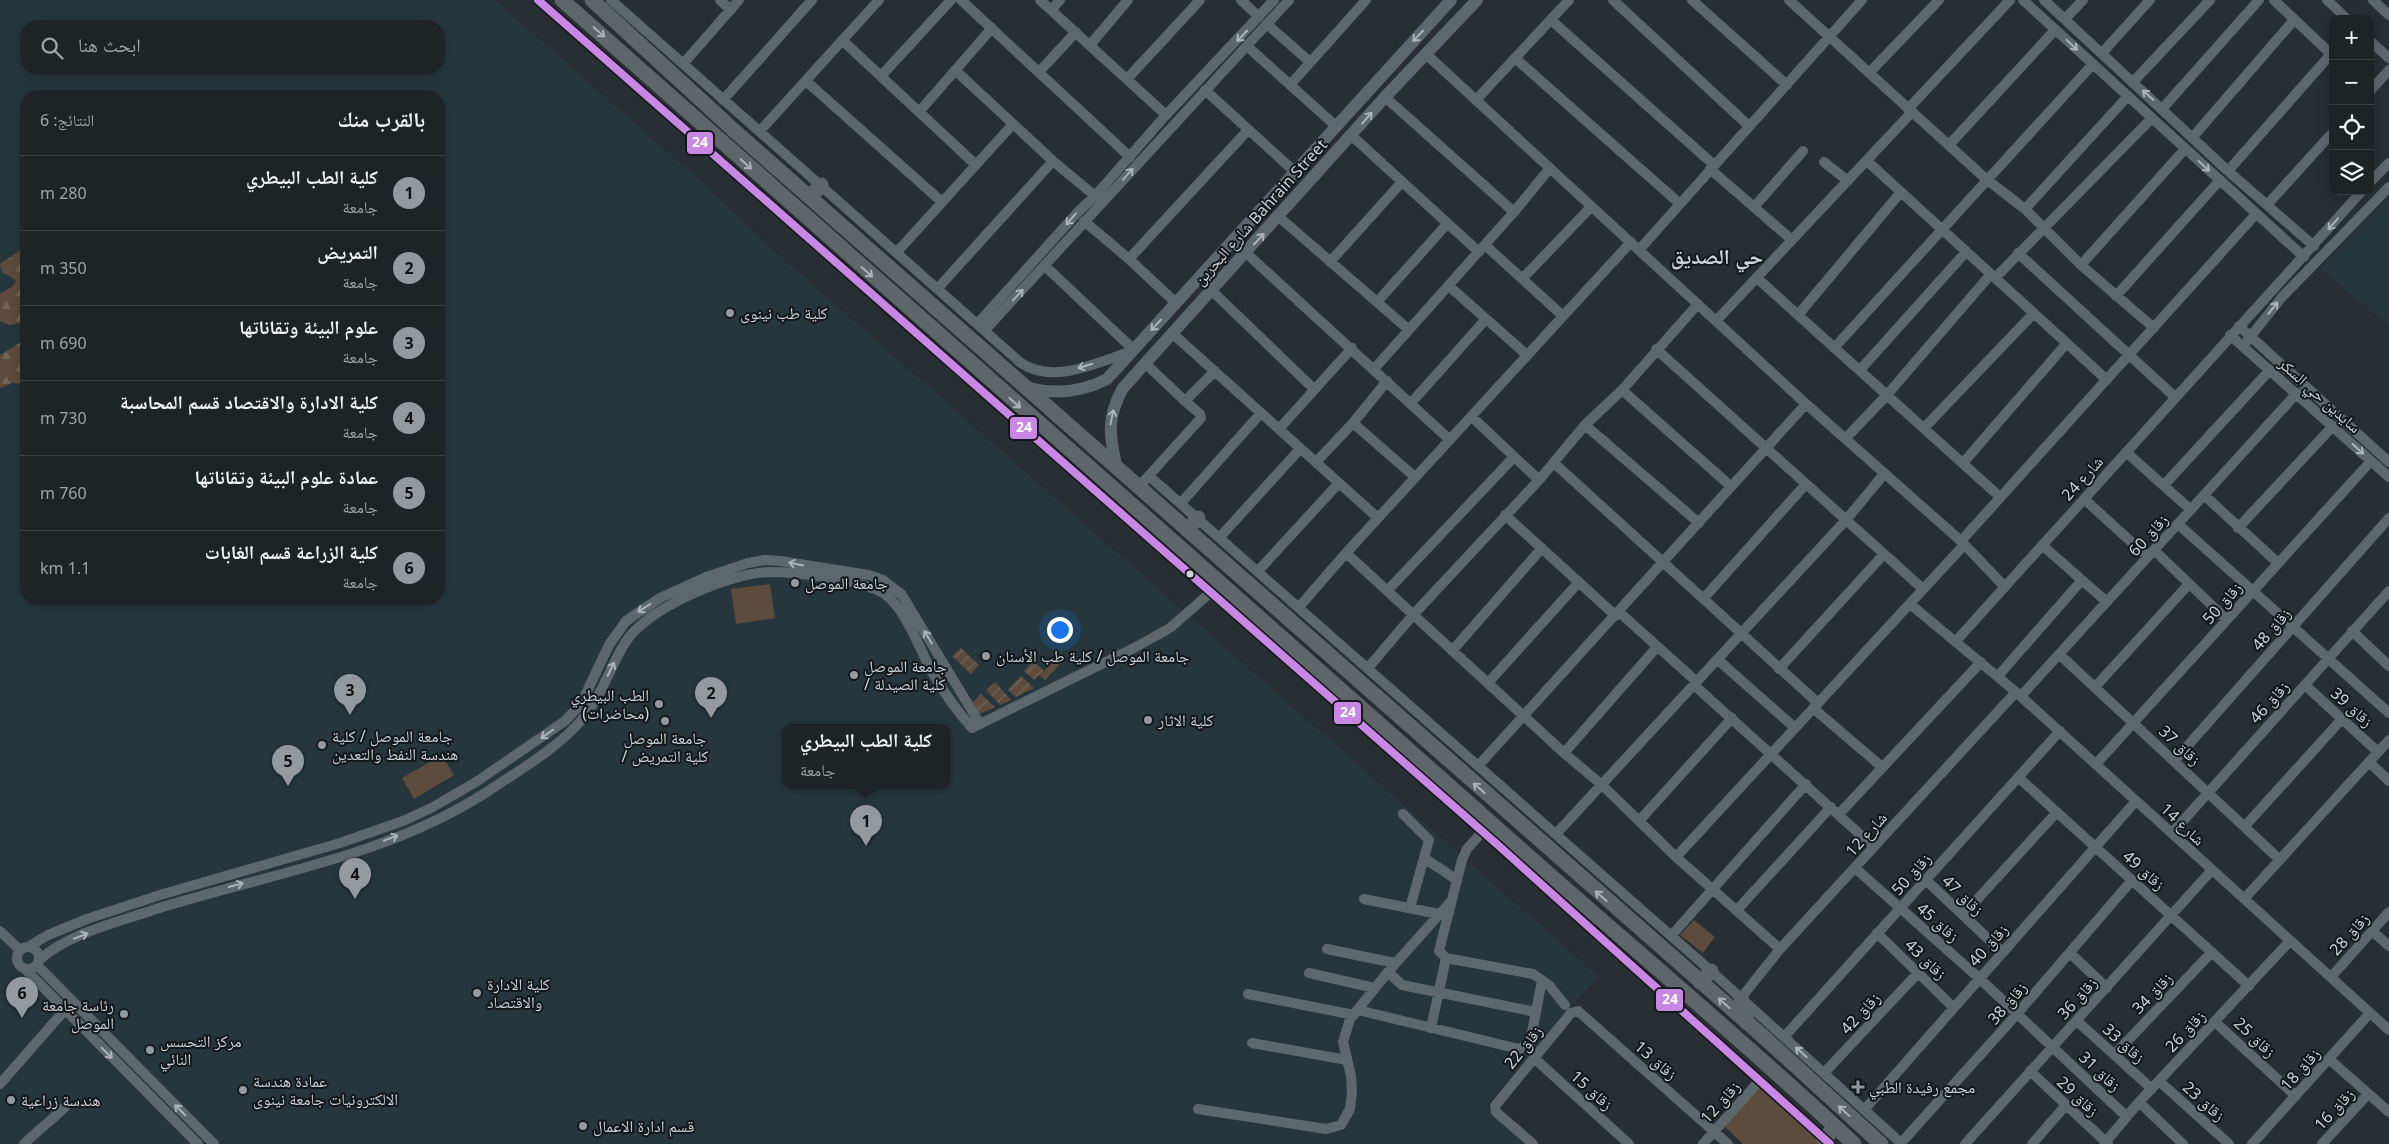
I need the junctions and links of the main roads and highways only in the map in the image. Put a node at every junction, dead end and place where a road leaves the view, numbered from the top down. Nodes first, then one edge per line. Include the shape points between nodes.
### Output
1 (562, 0) edge
2 (592, 0) edge
3 (606, 0) edge
4 (1477, 0) edge
5 (1445, 2) edge
6 (611, 17) junction
7 (740, 135) junction
8 (728, 147) junction
9 (821, 185) road end
10 (810, 197) junction
11 (1029, 388) junction
12 (1116, 465) junction
13 (1198, 518) road end
14 (1187, 530) junction
15 (1357, 680) junction
16 (1345, 693) junction
17 (1711, 971) road end
18 (1700, 982) junction
19 (1741, 998) road end
20 (1757, 1026) junction
21 (1835, 1126) junction
22 (1827, 1142) edge
23 (1854, 1144) edge
24 (1881, 1144) edge

1 -> 8 highway
2 - 6 highway
3 - 6 highway
12 -> 4 main road, شارع البحرين Bahrain Street via 1110,439 1111,416 1124,388
5 -> 11 main road, شارع البحرين Bahrain Street via 1337,127 1107,378 1085,389 1064,392
6 - 7 highway
7 - 8 highway
7 - 10 highway
8 -> 16 highway via 992,391 1220,594
9 - 10 highway
10 - 11 highway via 1010,362
11 - 12 highway
12 - 14 highway
13 - 14 highway
14 - 15 highway
15 - 16 highway
18 -> 15 highway
16 - 21 highway via 1616,944 1771,1068
17 - 18 highway
20 -> 18 highway
19 - 20 highway
24 -> 20 highway
21 - 22 highway
21 - 23 highway

